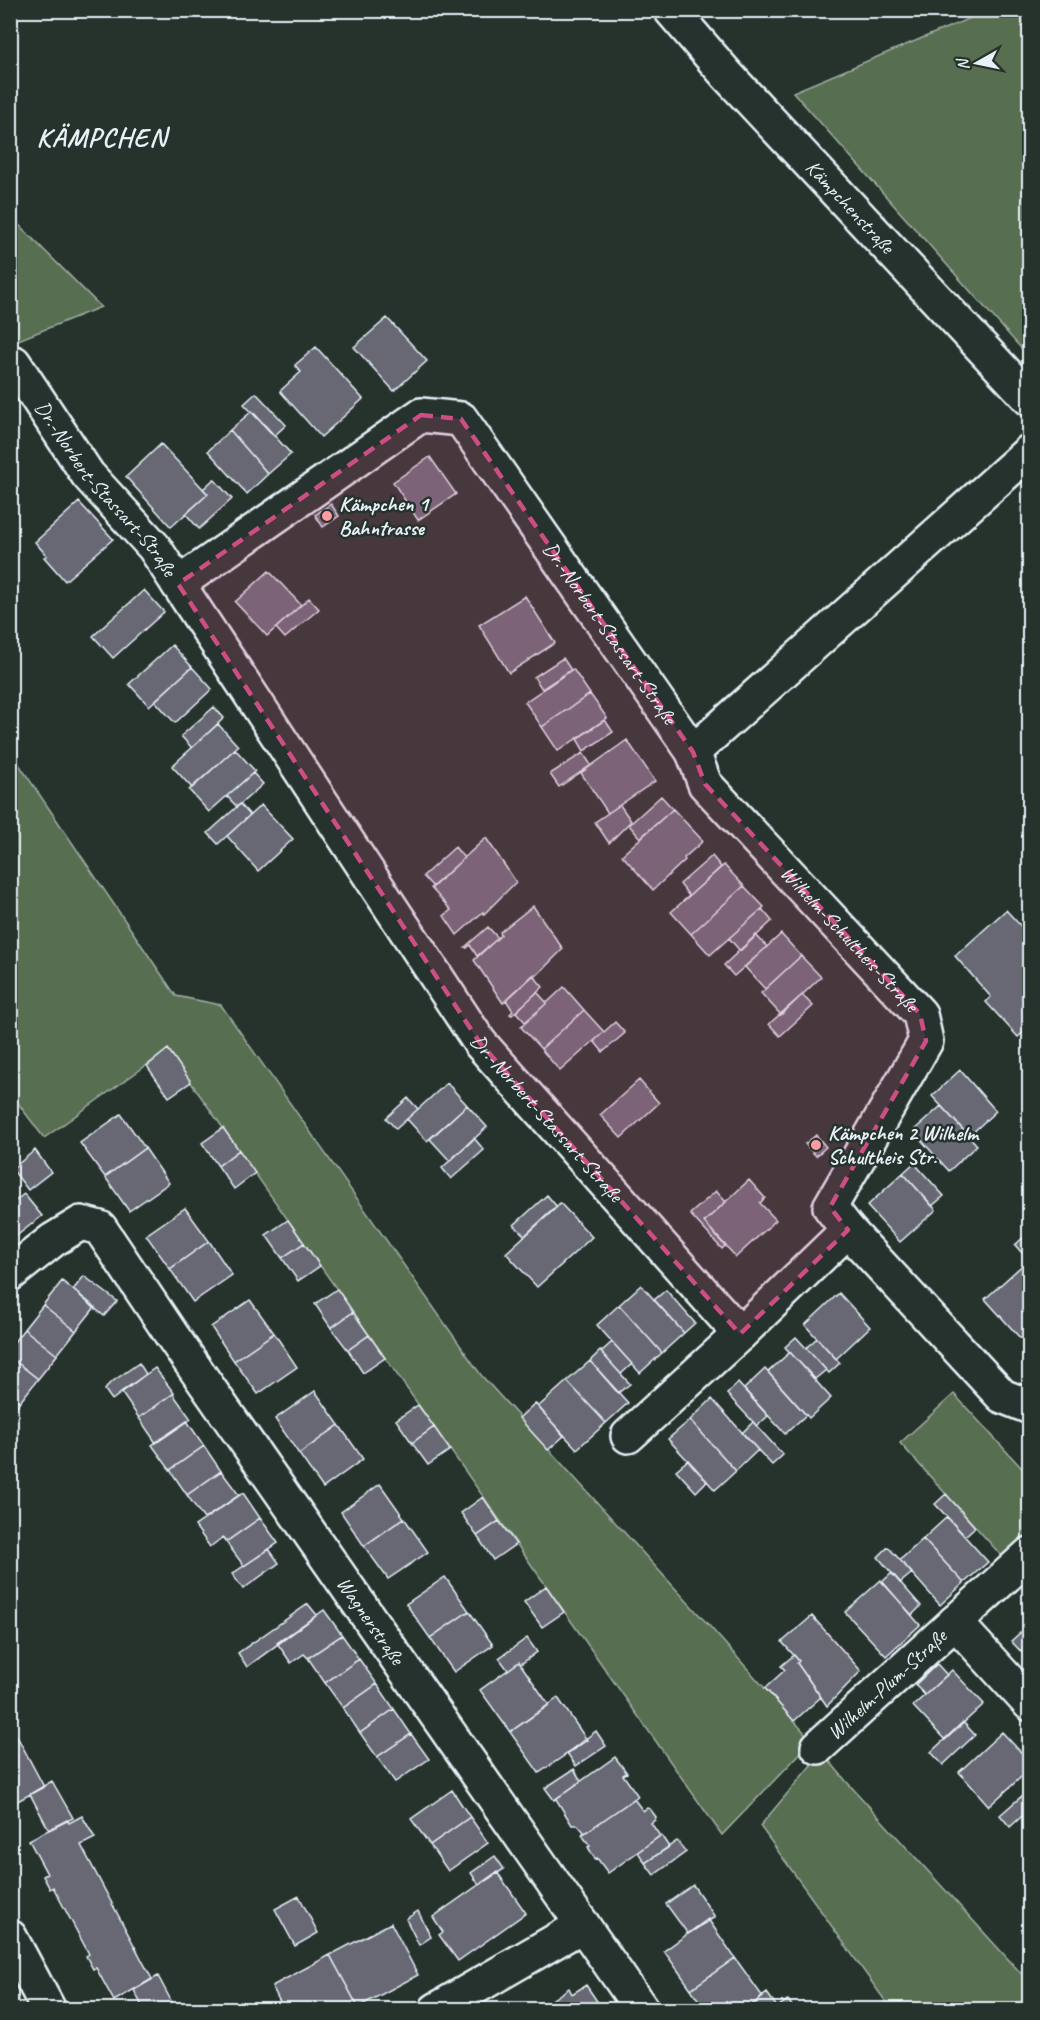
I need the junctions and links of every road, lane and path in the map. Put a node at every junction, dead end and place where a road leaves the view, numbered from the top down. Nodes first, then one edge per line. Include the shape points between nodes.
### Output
1 (671, 10) edge
2 (14, 363) dead end
3 (1029, 399) edge
4 (1029, 451) edge
5 (178, 584) junction
6 (693, 752) junction
7 (848, 1230) junction
8 (10, 1274) edge
9 (740, 1334) junction
10 (1029, 1407) edge
11 (628, 1436) dead end
12 (1029, 1554) edge
13 (955, 1622) junction
14 (1029, 1704) edge
15 (818, 1747) dead end
16 (583, 1925) junction
17 (10, 1937) edge
18 (49, 2010) edge
19 (436, 2010) edge
20 (642, 2010) edge

1 - 3 street, Kämpchenstraße
2 - 5 street, Dr.-Norbert-Stassart-Straße via 88,476 154,547
4 - 6 street
5 - 6 street, Dr.-Norbert-Stassart-Straße via 421,415 461,418
5 - 9 street, Dr.-Norbert-Stassart-Straße via 480,1043
6 - 7 street, Wilhelm-Schultheis-Straße via 705,784 920,1014 926,1041 830,1208
7 - 9 street
7 - 10 street, Wilhelm-Schultheis-Straße via 1002,1396
8 - 16 street, Wagnerstraße via 81,1223 100,1228
9 - 11 street
12 - 13 street, Wilhelm-Plum-Straße
13 - 14 street, Wilhelm-Plum-Straße
13 - 15 street, Wilhelm-Plum-Straße
16 - 19 street
16 - 20 street, Wagnerstraße
17 - 18 street

